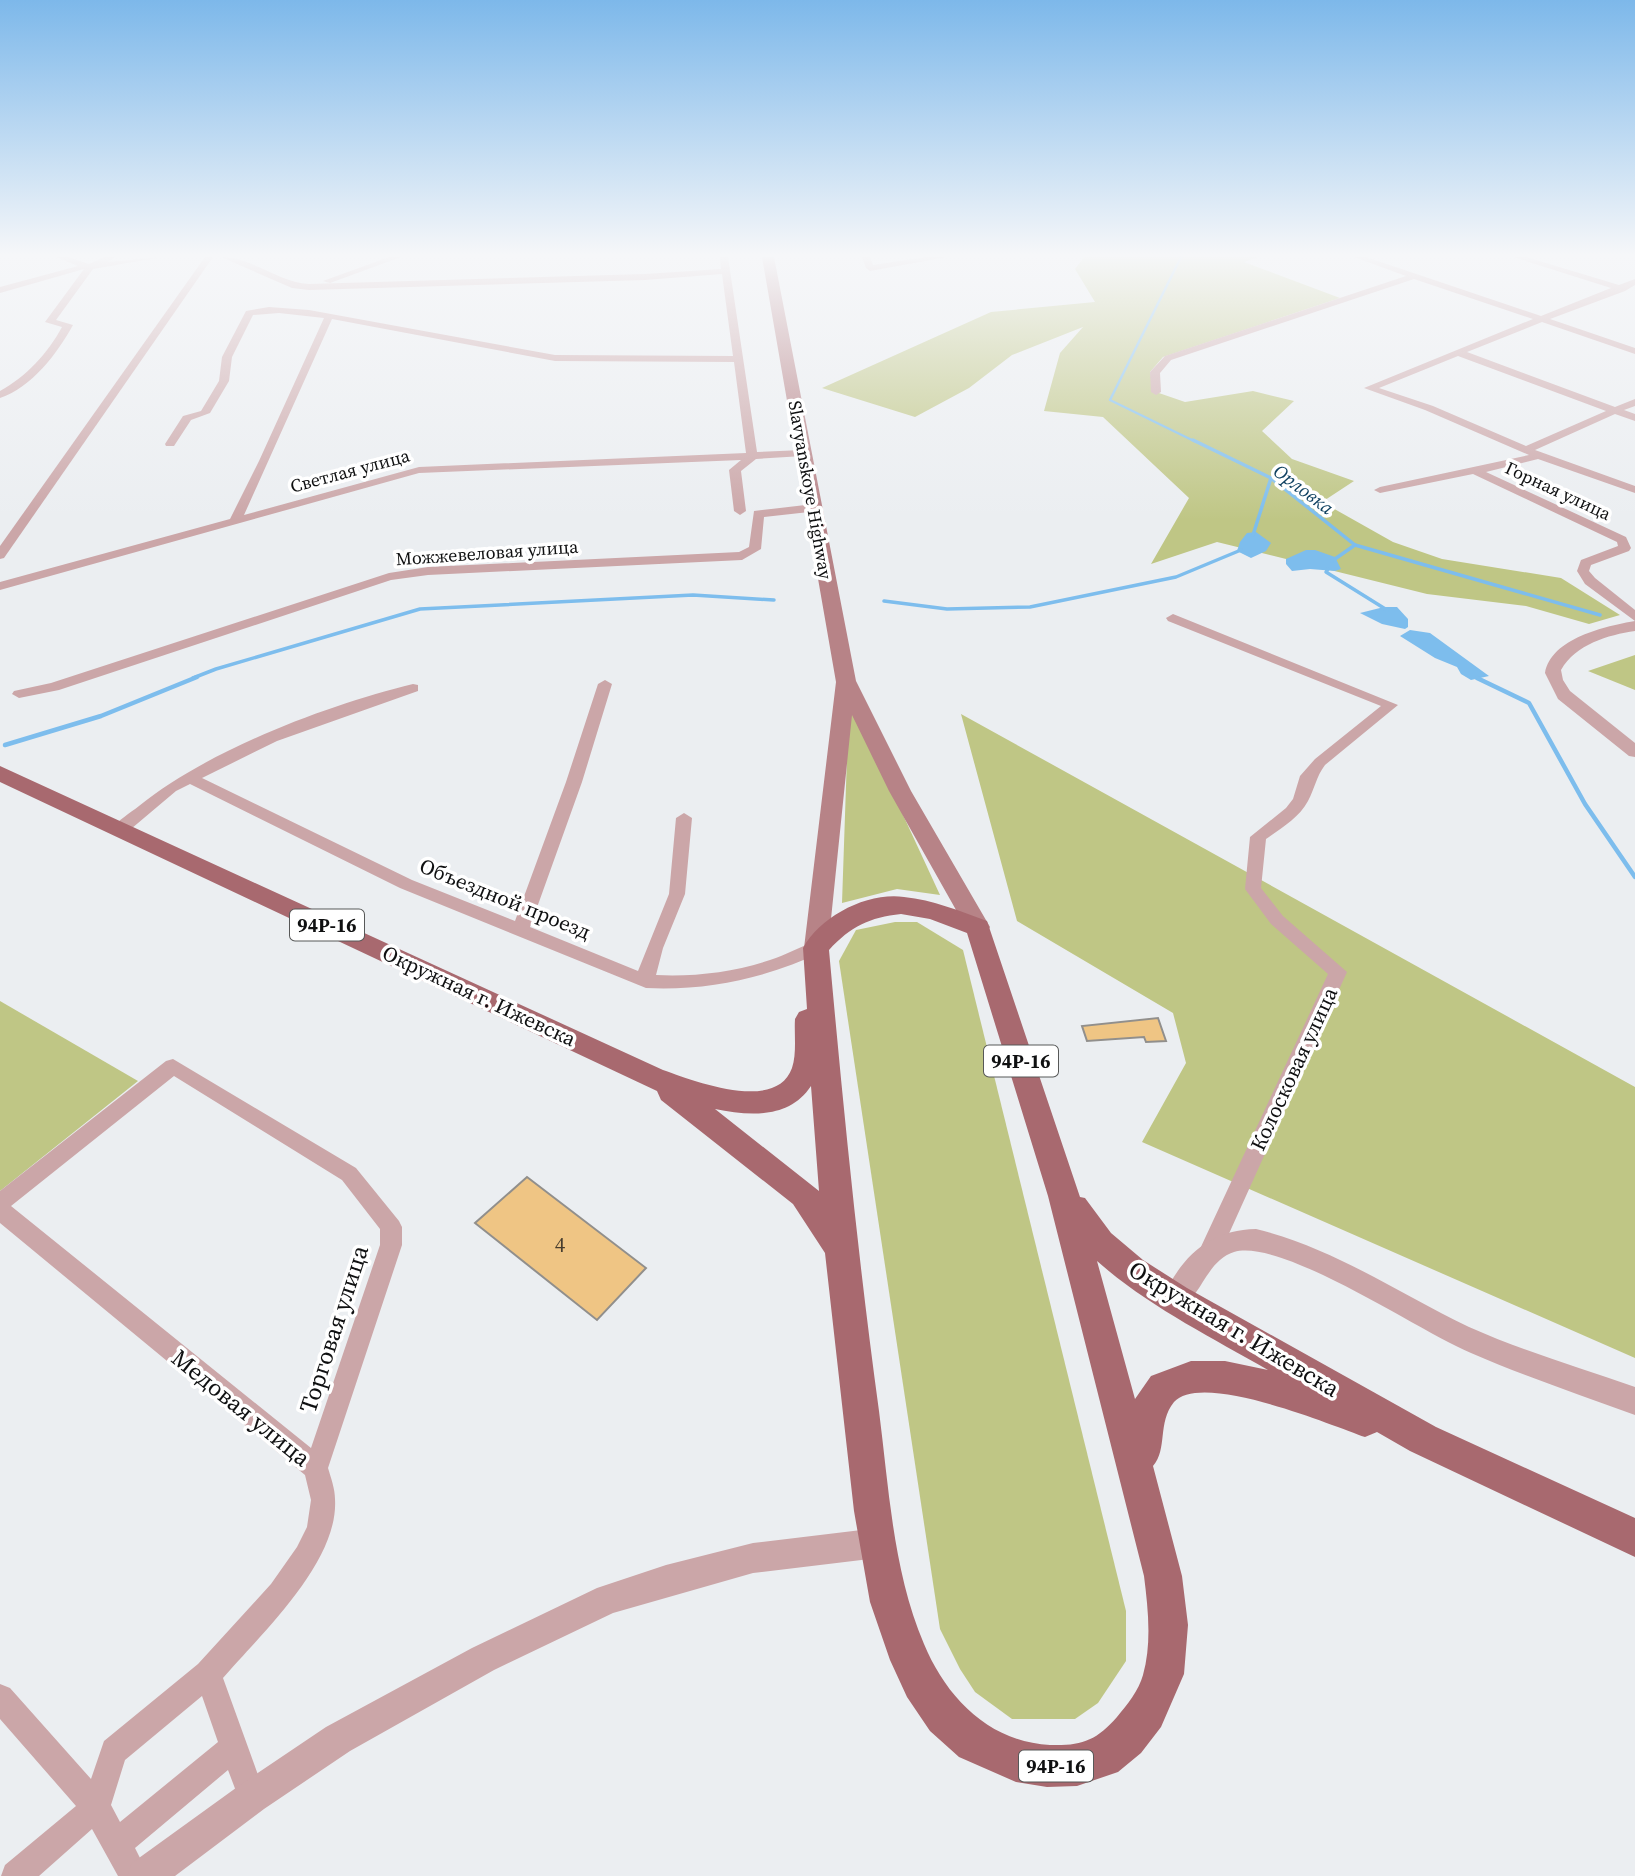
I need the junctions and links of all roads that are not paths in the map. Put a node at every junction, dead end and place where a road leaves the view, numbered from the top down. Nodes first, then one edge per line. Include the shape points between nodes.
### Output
1 (54, 345) edge
2 (148, 345) edge
3 (233, 345) edge
4 (316, 345) edge
5 (483, 345) edge
6 (735, 345) edge
7 (784, 345) edge
8 (1209, 345) edge
9 (1482, 345) edge
10 (1616, 345) edge
11 (1635, 351) edge
12 (1460, 353) junction
13 (737, 359) junction
14 (1156, 392) dead end
15 (0, 395) edge
16 (1635, 402) edge
17 (1615, 411) junction
18 (1635, 418) edge
19 (170, 444) dead end
20 (1532, 452) junction
21 (803, 453) junction
22 (752, 457) junction
23 (1475, 471) junction
24 (1635, 490) edge
25 (1380, 491) dead end
26 (814, 508) junction
27 (740, 511) dead end
28 (236, 519) junction
29 (0, 555) edge
30 (0, 586) edge
31 (1635, 617) edge
32 (1173, 618) dead end
33 (1635, 626) edge
34 (846, 681) junction
35 (605, 684) dead end
36 (413, 688) dead end
37 (19, 694) dead end
38 (1635, 752) edge
39 (0, 773) edge
40 (190, 778) junction
41 (684, 818) dead end
42 (118, 830) junction
43 (978, 927) junction
44 (521, 929) junction
45 (816, 948) junction
46 (646, 981) junction
47 (653, 1078) junction
48 (1065, 1196) junction
49 (0, 1203) edge
50 (0, 1210) edge
51 (840, 1249) junction
52 (1210, 1251) junction
53 (1175, 1299) junction
54 (1635, 1401) edge
55 (1423, 1439) junction
56 (316, 1468) junction
57 (1152, 1528) junction
58 (1635, 1538) edge
59 (878, 1543) junction
60 (208, 1674) junction
61 (0, 1698) edge
62 (234, 1747) junction
63 (252, 1797) junction
64 (96, 1807) junction
65 (116, 1844) junction
66 (16, 1876) edge
67 (134, 1876) edge
68 (145, 1876) edge

1 - 15 street via 24,382
2 - 29 street
3 - 19 street via 223,381 205,413 187,418
4 - 28 street
5 - 13 street via 555,358
6 - 13 street
7 - 21 main road, Slavyanskoye Highway
8 - 14 street via 1168,358 1155,372
9 - 12 street, Горная улица
10 - 11 street
12 - 17 street
12 - 20 street, Горная улица via 1369,388 1440,412
13 - 22 street
16 - 17 street, Горная улица
17 - 18 street
17 - 20 street, Горная улица
20 - 23 street, Горная улица via 1527,460
20 - 24 street, Горная улица
21 - 22 street, Светлая улица
21 - 26 main road, Slavyanskoye Highway
22 - 27 street via 735,470
22 - 28 street, Светлая улица via 438,467
23 - 25 street, Горная улица
23 - 31 street, Горная улица via 1622,540 1625,548 1585,563 1583,571 1590,582
26 - 34 main road, Slavyanskoye Highway
26 - 37 street, Можжевеловая улица via 758,514 755,550 742,556 389,576 54,687
28 - 30 street, Светлая улица
32 - 52 street, Колосковая улица via 1391,705 1320,762 1308,776 1292,812 1258,837 1253,889 1277,920 1338,972
33 - 38 street via 1600,632 1571,650 1552,672 1564,695
34 - 43 main road, Slavyanskoye Highway via 900,791
34 - 45 main road, Slavyanskoye Highway
35 - 44 street
36 - 40 street via 287,729
39 - 42 main road, Окружная г. Ижевска / 94Р-16
40 - 42 street
40 - 44 street, Объездной проезд via 406,884
41 - 46 street via 678,891
42 - 47 main road, Окружная г. Ижевска / 94Р-16
43 - 45 main road via 921,907 886,906 847,918
43 - 48 main road, 94Р-16
44 - 46 street, Объездной проезд
45 - 46 street, Объездной проезд via 756,971 678,984
45 - 47 main road, Окружная г. Ижевска / 94Р-16 via 804,1073 794,1088 778,1098 738,1102
45 - 51 main road, 94Р-16
47 - 51 main road, Окружная г. Ижевска / 94Р-16 via 804,1195
48 - 53 main road, Окружная г. Ижевска / 94Р-16 via 1100,1243
48 - 57 main road, 94Р-16
49 - 56 street, Торговая улица via 173,1066 349,1174 391,1227 390,1245
50 - 56 street, Медовая улица
51 - 59 main road, 94Р-16
52 - 53 street, Колосковая улица
52 - 54 street via 1235,1241 1263,1240 1296,1250 1461,1336
53 - 55 main road, Окружная г. Ижевска / 94Р-16
55 - 57 main road, Окружная г. Ижевска / 94Р-16 via 1239,1378 1199,1374 1172,1381 1154,1396 1143,1419 1142,1450
55 - 58 main road, Окружная г. Ижевска / 94Р-16
56 - 60 street, Медовая улица via 323,1500 319,1530 306,1556 280,1593
57 - 59 main road, 94Р-16 via 1169,1615 1164,1677 1136,1728 1116,1746 1095,1761 1065,1766 1005,1758 973,1742 946,1716 922,1684 899,1631
59 - 63 street via 753,1558 608,1600 483,1659 338,1739
60 - 62 street
60 - 64 street, Медовая улица via 114,1751
61 - 64 street
62 - 63 street
62 - 65 street
63 - 68 street
64 - 65 street
64 - 66 street
65 - 67 street

